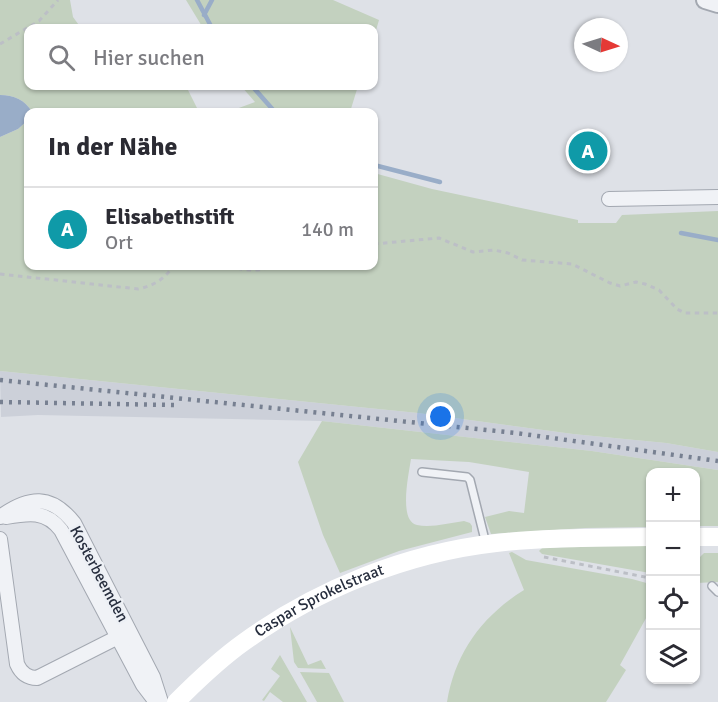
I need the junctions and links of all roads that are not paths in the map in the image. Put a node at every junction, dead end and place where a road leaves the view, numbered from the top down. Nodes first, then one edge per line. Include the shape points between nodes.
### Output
1 (705, 0) edge
2 (718, 4) edge
3 (718, 197) edge
4 (609, 199) dead end
5 (422, 472) dead end
6 (0, 518) edge
7 (646, 537) edge
8 (700, 537) edge
9 (718, 537) edge
10 (0, 539) edge
11 (486, 544) junction
12 (712, 586) dead end
13 (718, 592) edge
14 (124, 635) junction
15 (156, 702) edge
16 (161, 702) edge
17 (176, 702) edge

1 - 2 street
3 - 4 street
5 - 11 lane via 470,480
6 - 14 street, Kosterbeemden via 32,514 54,520
7 - 11 main road, Caspar Sprokelstraat
8 - 9 main road
10 - 14 street via 17,664 25,675 37,678
11 - 17 main road, Caspar Sprokelstraat via 444,552 349,582 243,642
12 - 13 lane
14 - 15 street, Kosterbeemden via 143,685
14 - 16 street, Kosterbeemden via 153,677

